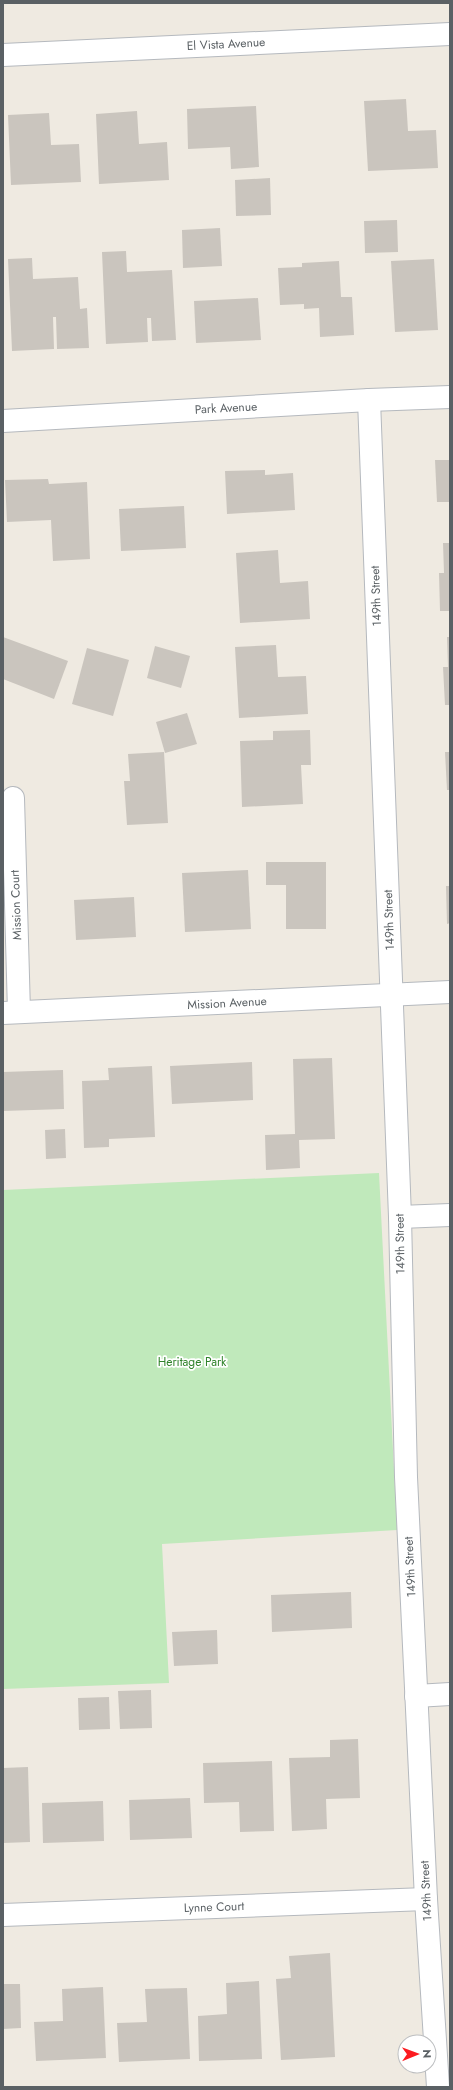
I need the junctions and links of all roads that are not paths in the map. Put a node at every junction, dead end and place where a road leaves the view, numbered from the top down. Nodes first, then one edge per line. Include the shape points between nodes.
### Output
1 (450, 34) edge
2 (3, 55) edge
3 (450, 397) edge
4 (369, 400) junction
5 (3, 421) edge
6 (13, 798) dead end
7 (450, 992) edge
8 (391, 995) junction
9 (11, 1013) edge
10 (450, 1215) edge
11 (400, 1217) junction
12 (450, 1694) edge
13 (416, 1696) junction
14 (426, 1899) junction
15 (3, 1915) edge
16 (438, 2087) edge

1 - 2 street, El Vista Avenue
3 - 4 street, Park Avenue
4 - 5 street, Park Avenue
4 - 8 street, 149th Street
6 - 9 street, Mission Court
7 - 8 street, Mission Avenue
8 - 9 street, Mission Avenue
8 - 11 street, 149th Street
10 - 11 street
11 - 13 street, 149th Street via 406,1477
12 - 13 street
13 - 14 street, 149th Street
14 - 15 street, Lynne Court
14 - 16 street, 149th Street

